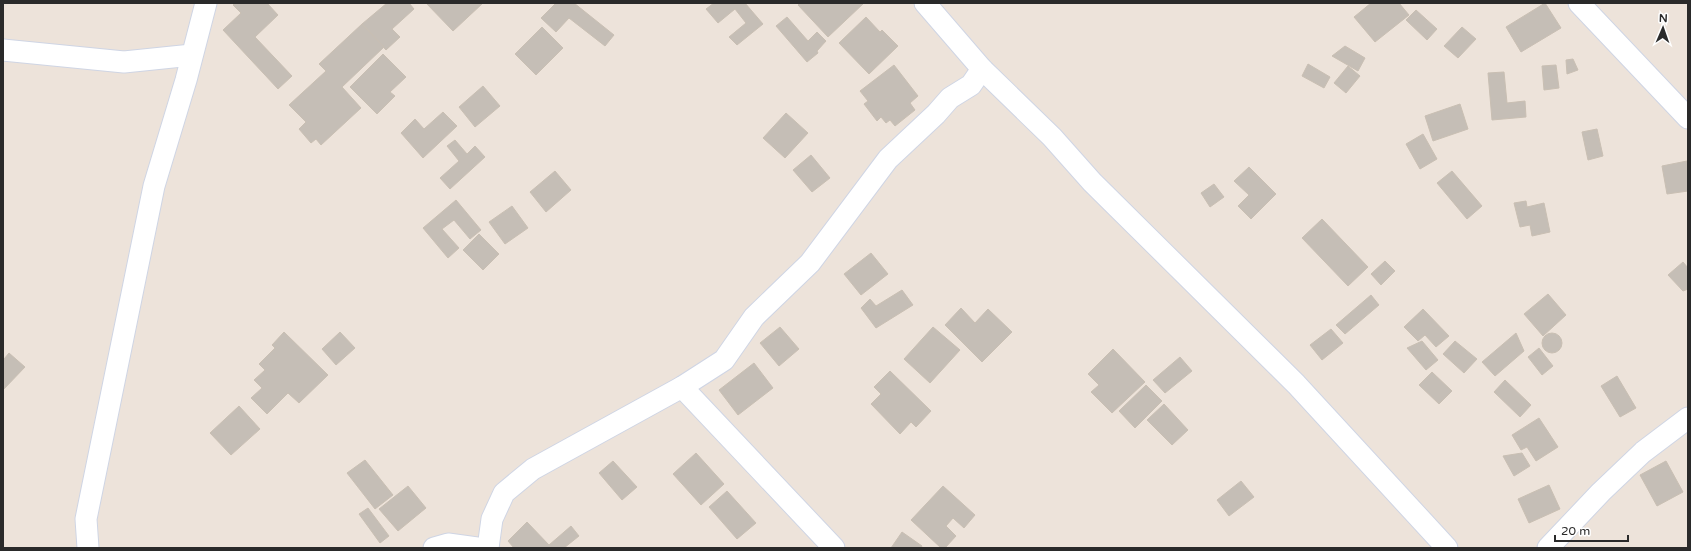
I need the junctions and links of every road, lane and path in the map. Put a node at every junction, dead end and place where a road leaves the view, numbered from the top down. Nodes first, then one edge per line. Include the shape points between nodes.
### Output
1 (206, 3) edge
2 (925, 3) edge
3 (1579, 3) edge
4 (3, 50) edge
5 (192, 55) junction
6 (982, 69) junction
7 (1688, 118) edge
8 (682, 387) junction
9 (1688, 418) edge
10 (88, 548) edge
11 (434, 548) edge
12 (477, 548) edge
13 (488, 548) edge
14 (834, 548) edge
15 (1448, 548) edge
16 (1548, 548) edge

1 - 5 street
2 - 6 street
3 - 7 street
4 - 5 street via 124,62
5 - 10 street via 154,186 86,519
6 - 8 street via 971,85 950,98 888,159 810,263 754,317 724,360
6 - 15 street via 1296,384
8 - 13 street via 533,469 504,492 492,519
8 - 14 street
9 - 16 street via 1643,452
11 - 12 street via 448,544

